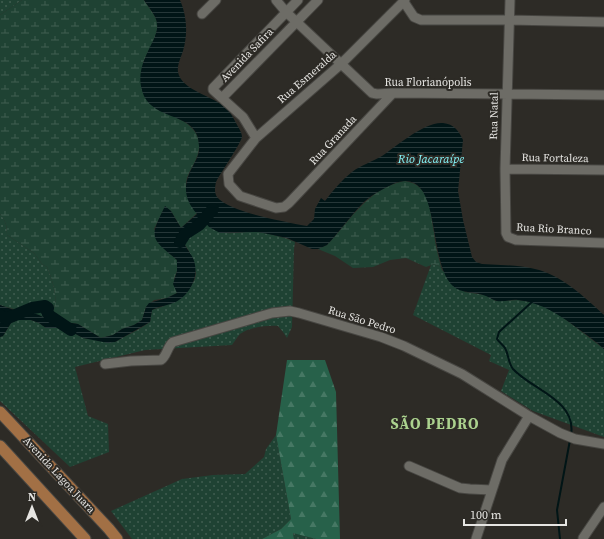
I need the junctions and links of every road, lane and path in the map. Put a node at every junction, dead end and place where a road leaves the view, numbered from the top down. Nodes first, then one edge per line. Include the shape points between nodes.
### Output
1 (216, 0) edge
2 (276, 0) edge
3 (298, 0) edge
4 (318, 0) edge
5 (510, 0) edge
6 (404, 1) edge
7 (286, 12) junction
8 (202, 14) dead end
9 (509, 20) junction
10 (297, 22) junction
11 (604, 22) edge
12 (341, 64) junction
13 (393, 93) junction
14 (507, 94) junction
15 (604, 95) edge
16 (222, 98) junction
17 (256, 138) junction
18 (505, 169) junction
19 (604, 170) edge
20 (228, 174) joint
21 (506, 233) joint
22 (604, 243) edge
23 (105, 364) dead end
24 (0, 412) edge
25 (530, 416) junction
26 (604, 444) edge
27 (0, 446) edge
28 (409, 466) dead end
29 (492, 490) junction
30 (604, 507) edge
31 (583, 538) dead end
32 (85, 539) edge
33 (117, 539) edge
34 (476, 539) edge

1 - 8 street
2 - 7 street
3 - 7 street, Avenida Safira
4 - 10 street, Avenida Safira
5 - 9 street, Rua Natal
6 - 9 street via 414,17 421,20
6 - 12 street, Rua Esmeralda
7 - 10 street
7 - 16 street, Avenida Safira via 213,86 213,90
9 - 11 street
9 - 14 street, Rua Natal
10 - 12 street
10 - 16 street, Avenida Safira
12 - 13 street, Rua Florianópolis via 372,92
12 - 17 street, Rua Esmeralda
13 - 14 street, Rua Florianópolis
13 - 20 street, Rua Granada via 284,207 276,208 240,196 229,184
14 - 15 street, Rua Florianópolis
14 - 18 street, Rua Natal
16 - 17 street via 243,116
17 - 20 street, Rua Esmeralda
18 - 19 street, Rua Fortaleza
18 - 21 street, Rua Natal
21 - 22 street, Rua Rio Branco via 516,240
23 - 25 street, Rua São Pedro via 161,360 173,342 272,313 290,311 404,346 462,374
24 - 33 main road, Avenida Lagoa Juara
25 - 26 street, Rua São Pedro via 568,437
25 - 29 street via 506,453
27 - 32 main road
28 - 29 street via 460,488
29 - 34 street
30 - 31 street

